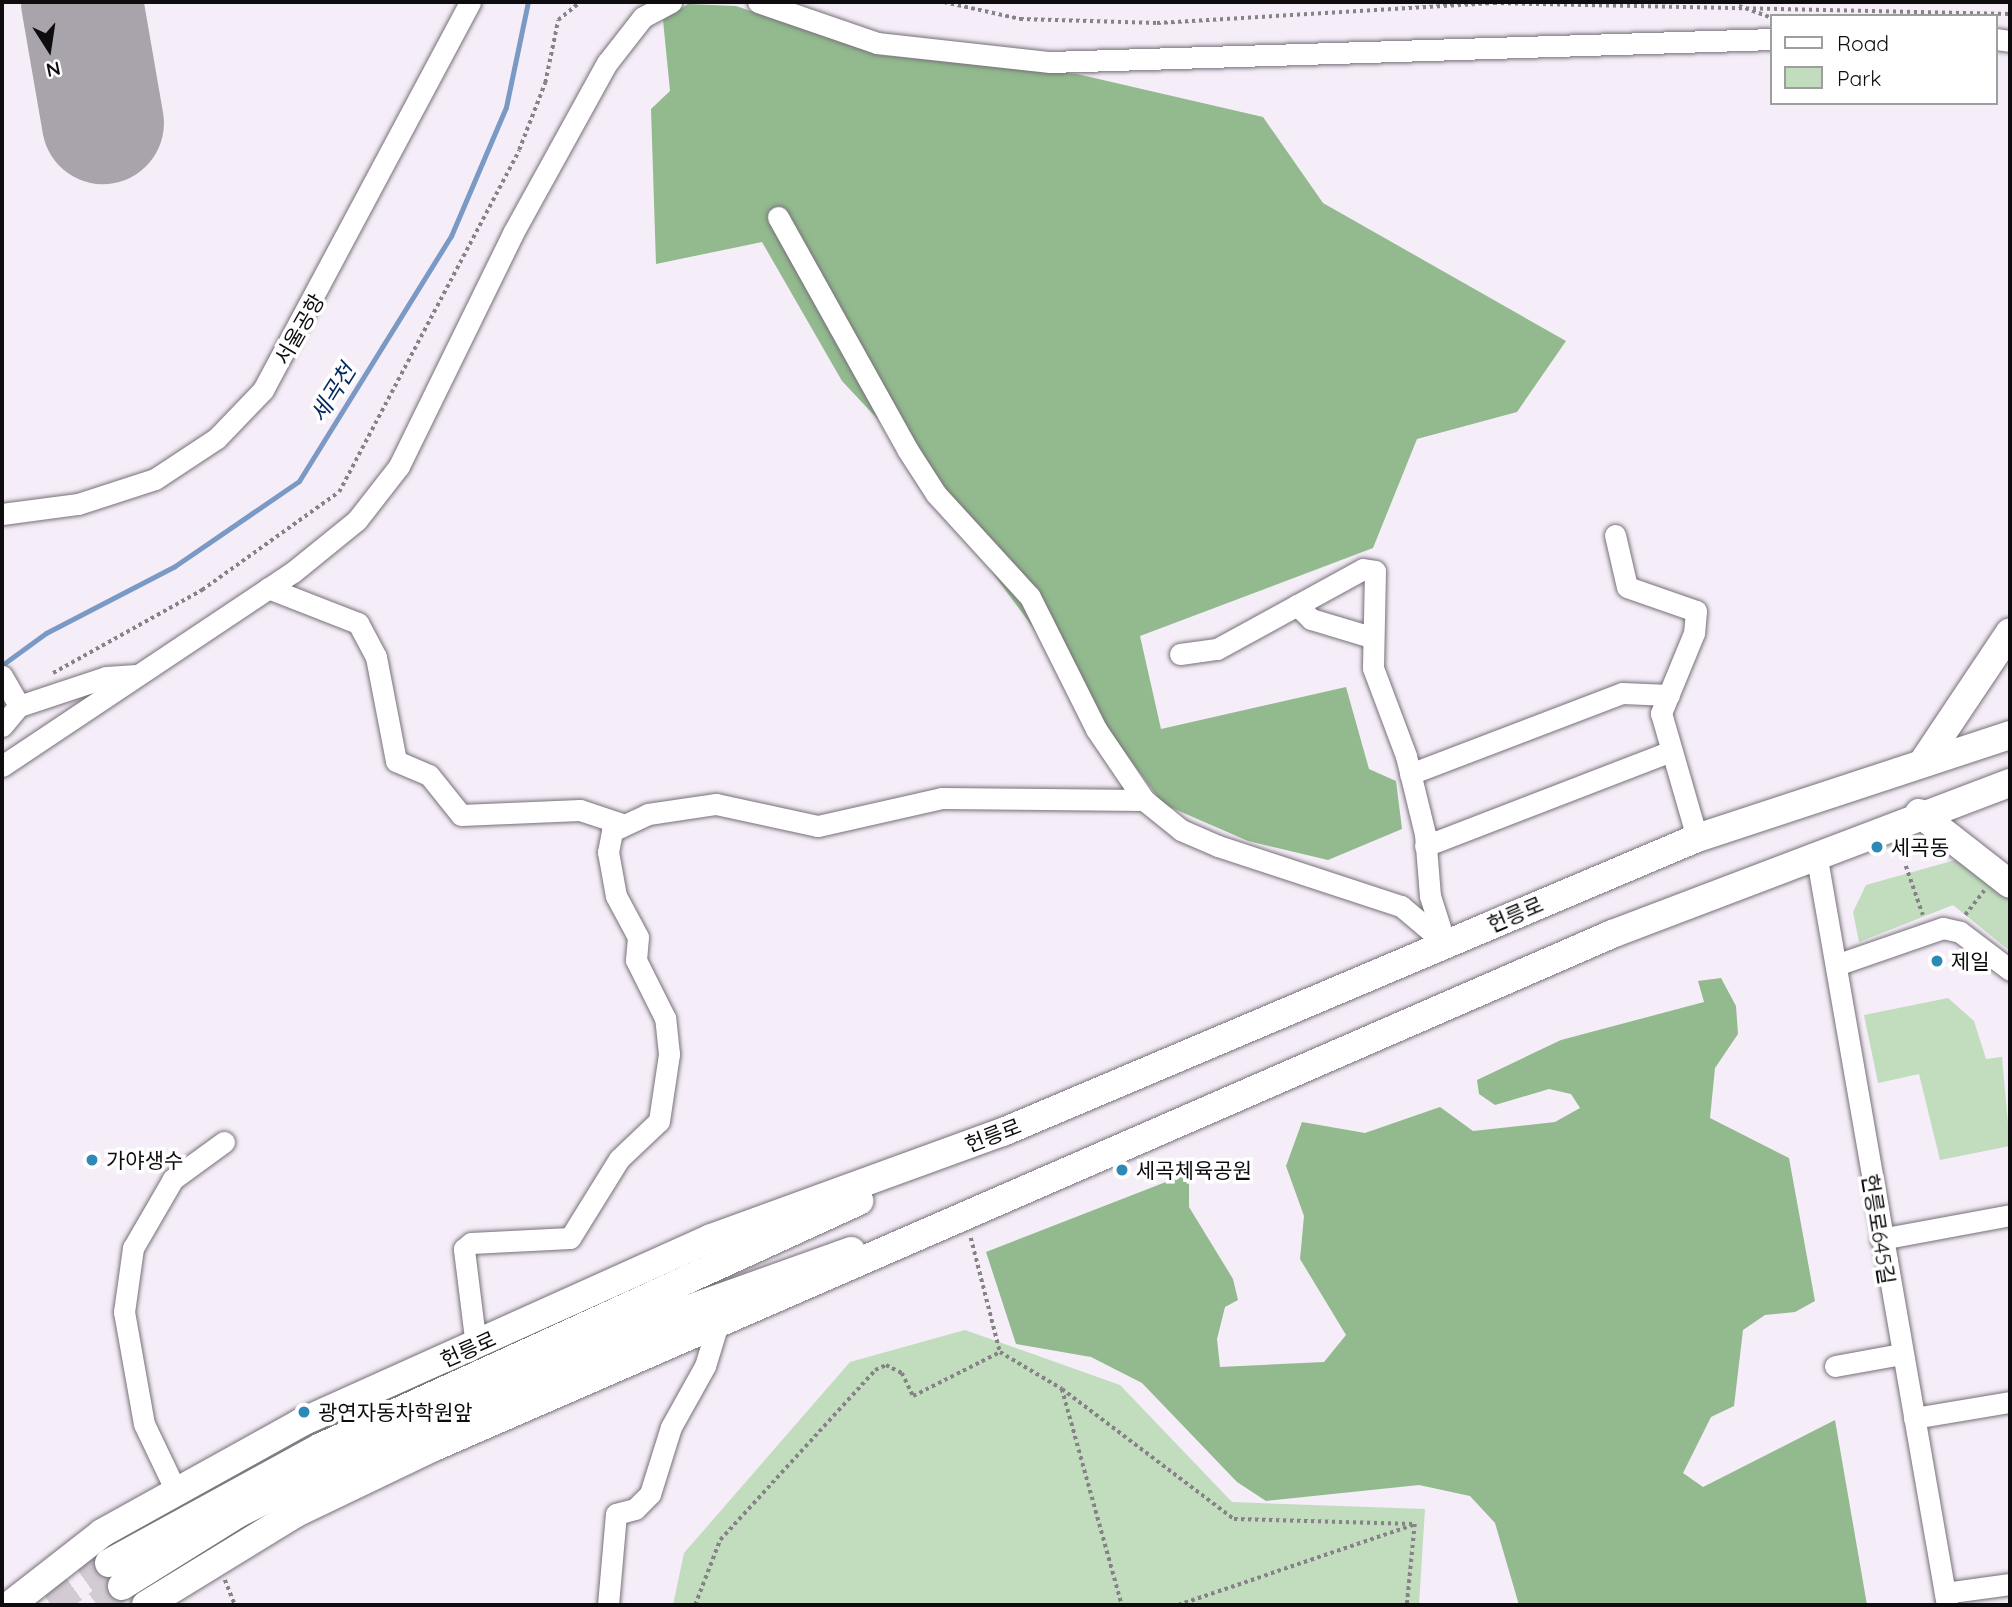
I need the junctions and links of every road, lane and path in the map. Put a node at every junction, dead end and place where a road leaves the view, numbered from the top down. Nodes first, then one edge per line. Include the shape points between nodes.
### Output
1 (470, 2) edge
2 (580, 2) edge
3 (671, 2) edge
4 (758, 2) edge
5 (944, 2) edge
6 (1734, 4) junction
7 (2010, 14) edge
8 (1770, 17) edge
9 (1770, 39) edge
10 (778, 217) dead end
11 (2, 514) edge
12 (1615, 535) dead end
13 (268, 588) junction
14 (1297, 606) junction
15 (2010, 632) edge
16 (1371, 637) junction
17 (1180, 654) dead end
18 (133, 675) junction
19 (2, 676) edge
20 (47, 679) dead end
21 (1669, 695) junction
22 (17, 702) junction
23 (2, 726) edge
24 (2010, 735) edge
25 (1668, 752) junction
26 (1923, 762) junction
27 (2, 766) edge
28 (1410, 774) junction
29 (2010, 783) edge
30 (1144, 800) junction
31 (1919, 813) junction
32 (622, 824) junction
33 (1697, 838) junction
34 (1425, 846) junction
35 (1816, 853) junction
36 (1906, 866) dead end
37 (2000, 884) edge
38 (1954, 930) junction
39 (1929, 933) junction
40 (1446, 943) junction
41 (1836, 965) junction
42 (2010, 970) edge
43 (1003, 1132) junction
44 (224, 1142) dead end
45 (1048, 1181) junction
46 (2010, 1215) edge
47 (965, 1219) junction
48 (1881, 1239) junction
49 (716, 1329) junction
50 (476, 1346) junction
51 (1000, 1352) junction
52 (1902, 1354) junction
53 (1835, 1366) dead end
54 (1062, 1390) junction
55 (2010, 1402) edge
56 (1914, 1418) junction
57 (176, 1491) junction
58 (1415, 1524) junction
59 (2010, 1584) edge
60 (1946, 1599) edge
61 (14, 1603) edge
62 (146, 1605) tunnel mouth
63 (608, 1605) edge
64 (695, 1605) edge
65 (1122, 1605) edge
66 (1178, 1605) edge
67 (1407, 1605) edge

1 - 11 street, 서울공항 via 263,390 217,438 155,479 78,504
2 - 20 path via 558,20 545,83 519,150 339,492 202,590 66,661
3 - 13 street via 643,17 607,63 513,233 438,395 381,492 357,520
4 - 9 street via 877,43 1050,62
5 - 6 path via 1020,19 1157,23 1494,3
6 - 7 path
6 - 8 path
10 - 30 street via 907,449 936,494 1030,597 1096,729
12 - 21 street via 1627,587 1696,611
13 - 18 street
13 - 32 street via 358,623 376,657 396,761 429,775 461,815 580,810
14 - 16 street via 1332,628
14 - 16 street via 1363,569 1375,571
14 - 17 street via 1217,649
15 - 26 main road
16 - 28 street via 1373,668
18 - 22 street via 106,677
18 - 27 street via 120,690
19 - 22 street
21 - 25 street via 1661,713
21 - 28 street via 1622,693
22 - 23 street
24 - 26 main road, 헌릉로
25 - 33 street
25 - 34 street
26 - 33 main road, 헌릉로
28 - 34 street
29 - 31 main road
30 - 32 street via 942,798 818,826 716,804 683,806
30 - 40 street via 1181,830 1219,846 1401,906
31 - 35 main road
31 - 37 main road
32 - 50 street via 612,831 610,872 638,937 636,960 659,999 669,1054 659,1121 619,1159 570,1238 471,1243 464,1249
33 - 40 main road, 헌릉로
34 - 40 street via 1430,895
35 - 41 street, 헌릉로645길
35 - 45 main road via 1612,934
36 - 39 path
37 - 38 path
38 - 39 street
38 - 42 street
39 - 41 street
40 - 43 main road, 헌릉로
41 - 48 street, 헌릉로645길
43 - 45 main road via 663,1295 321,1447 115,1575 332,1466 678,1312
43 - 50 main road, 헌릉로 via 711,1238
44 - 57 street via 173,1179 133,1248 124,1311 144,1424
45 - 47 main road
46 - 48 street
47 - 49 main road
47 - 51 path
48 - 52 street, 헌릉로645길
49 - 62 main road via 308,1507
49 - 63 street via 705,1366 671,1427 650,1494 635,1509 616,1514
50 - 57 main road, 헌릉로 via 302,1422
51 - 54 path
51 - 64 path via 914,1396 901,1373 886,1365 875,1370 720,1540
52 - 53 street
52 - 56 street, 헌릉로645길
54 - 58 path via 1234,1519
54 - 65 path
55 - 56 street
56 - 60 street, 헌릉로645길
57 - 61 main road, 헌릉로 via 103,1533
58 - 66 path
58 - 67 path
59 - 60 street

